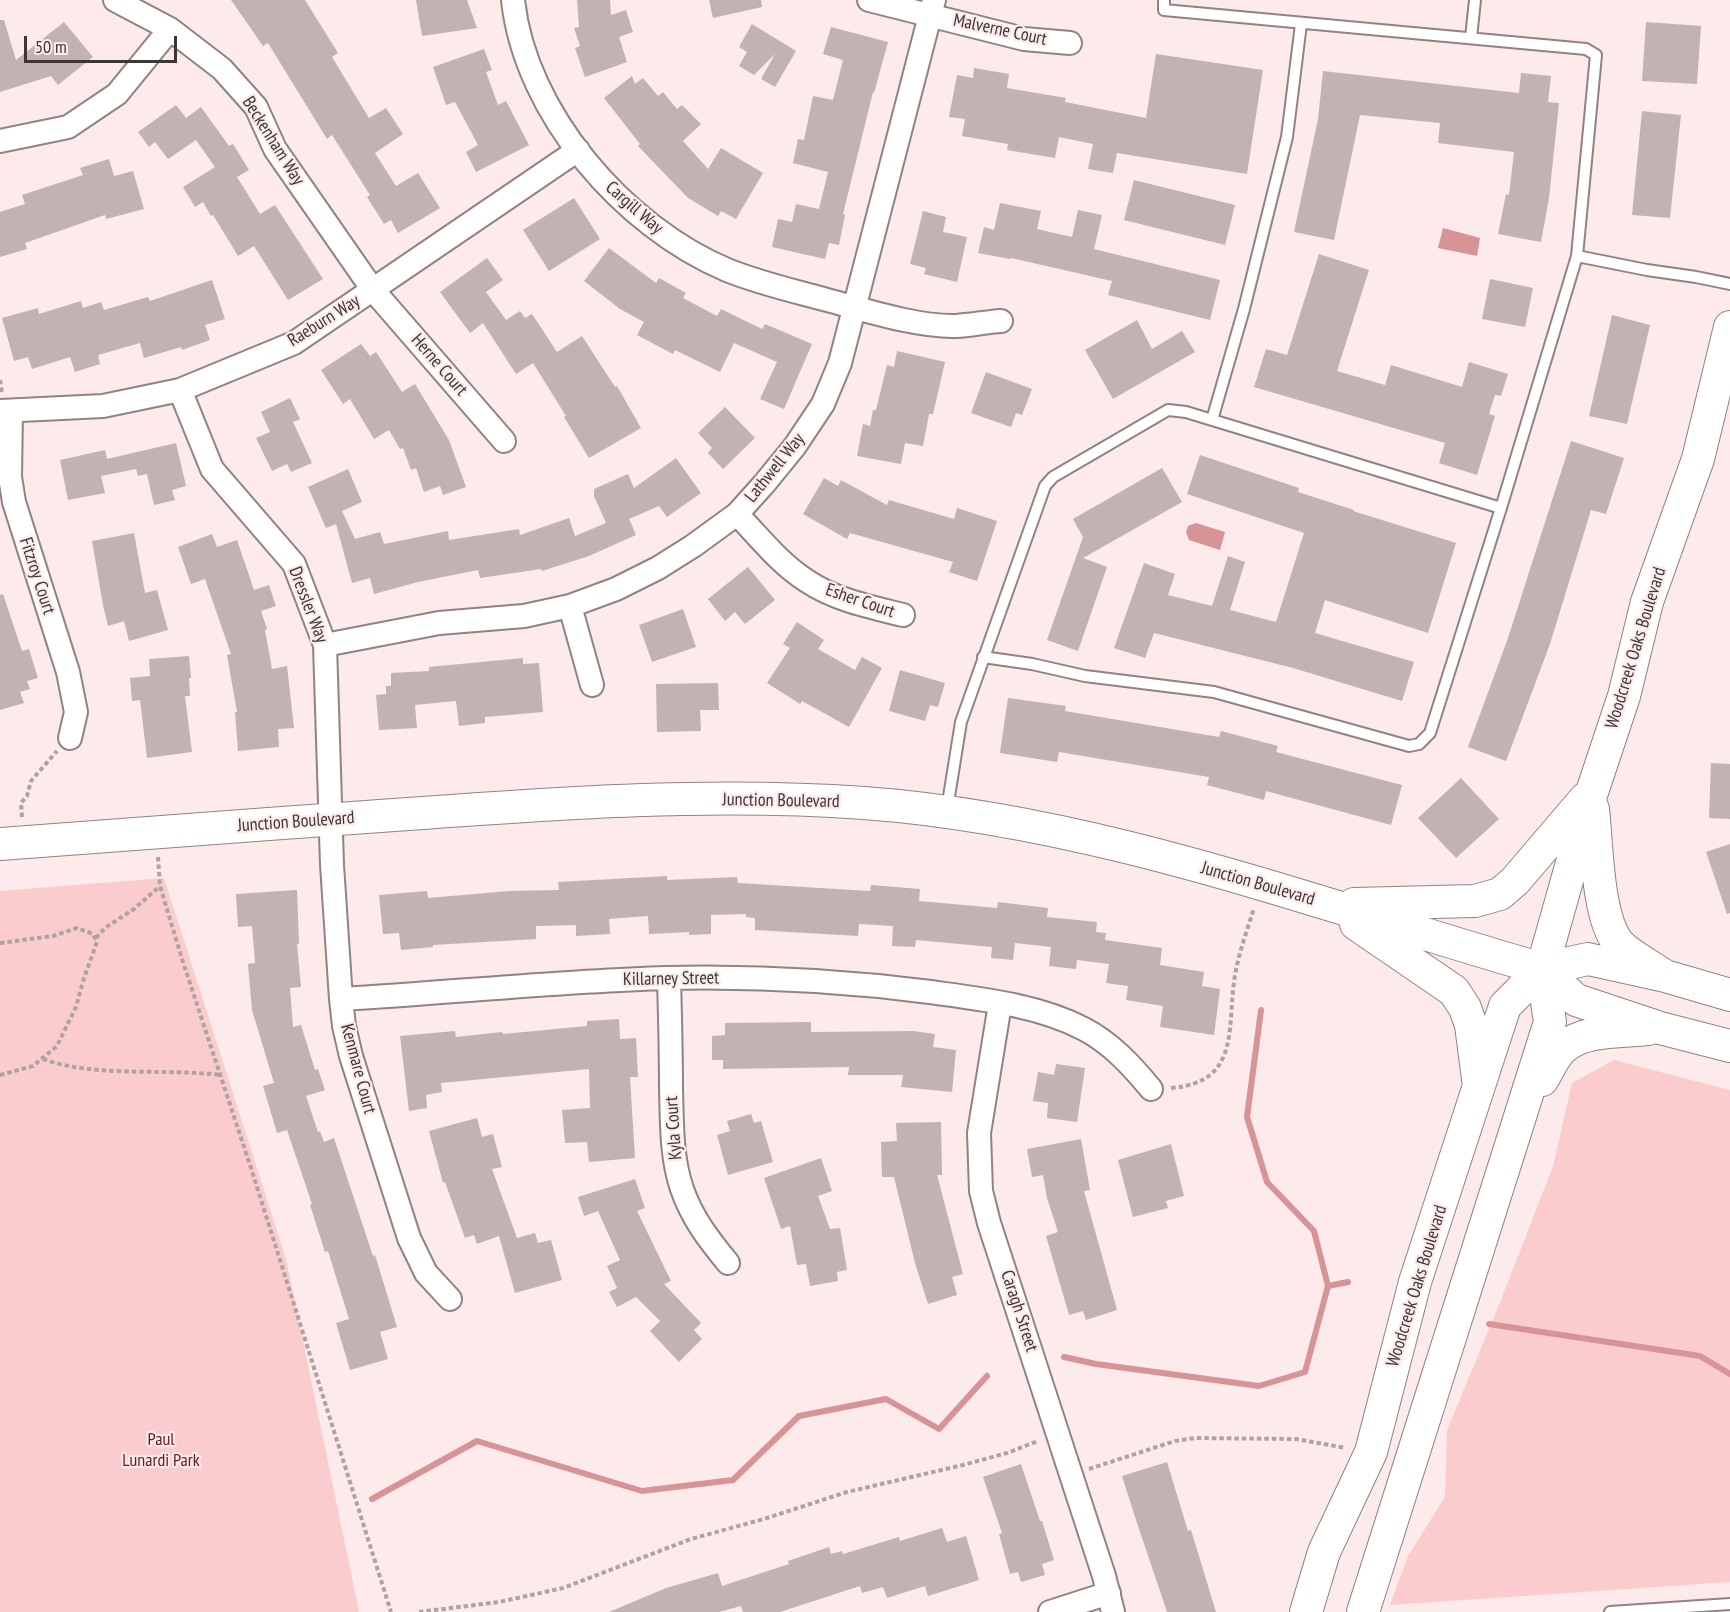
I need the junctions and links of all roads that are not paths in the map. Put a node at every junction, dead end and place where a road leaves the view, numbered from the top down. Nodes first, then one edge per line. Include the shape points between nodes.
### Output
1 (115, 0) edge
2 (513, 0) edge
3 (869, 0) edge
4 (1164, 0) edge
5 (1474, 0) edge
6 (932, 8) edge
7 (1301, 24) junction
8 (171, 29) junction
9 (1471, 39) junction
10 (1070, 43) dead end
11 (0, 141) edge
12 (578, 150) junction
13 (1577, 256) junction
14 (1730, 284) edge
15 (373, 290) junction
16 (856, 308) junction
17 (1001, 321) dead end
18 (1730, 327) edge
19 (180, 390) junction
20 (5, 411) edge
21 (1212, 420) junction
22 (504, 441) dead end
23 (1501, 508) junction
24 (737, 514) junction
25 (570, 606) junction
26 (903, 615) dead end
27 (326, 645) junction
28 (984, 657) junction
29 (592, 685) dead end
30 (69, 738) road end
31 (1592, 792) junction
32 (946, 813) junction
33 (331, 820) junction
34 (12, 843) edge
35 (1328, 904) junction
36 (1542, 969) junction
37 (1665, 976) junction
38 (669, 978) junction
39 (1730, 994) edge
40 (341, 999) junction
41 (1000, 1004) junction
42 (1660, 1028) junction
43 (1730, 1046) edge
44 (1151, 1089) road end
45 (1479, 1090) junction
46 (1525, 1106) junction
47 (728, 1263) dead end
48 (450, 1299) dead end
49 (1111, 1602) edge
50 (1730, 1604) edge
51 (1050, 1612) edge
52 (1306, 1612) edge
53 (1363, 1612) edge
54 (1610, 1612) edge

1 - 8 street, Beckenham Way
2 - 12 street, Cargill Way via 524,55 553,113
3 - 6 street, Malverne Court
4 - 7 lane via 1164,10
5 - 9 lane
6 - 10 street, Malverne Court via 1024,39
6 - 16 street, Lathwell Way
7 - 9 lane
7 - 21 lane via 1287,137
8 - 11 street via 117,94 68,127
8 - 15 street, Beckenham Way via 222,69 256,106 274,148
9 - 13 lane via 1586,49 1596,55
12 - 15 street, Raeburn Way
12 - 16 street, Cargill Way via 616,196 684,248 727,270
13 - 14 lane
13 - 23 lane
15 - 19 street, Raeburn Way via 294,343
15 - 22 street, Herne Court
16 - 17 street, Cargill Way via 925,324 955,326
16 - 24 street, Lathwell Way via 823,404 795,446
18 - 31 main road, Woodcreek Oaks Boulevard via 1698,459 1647,602 1624,696
19 - 20 street, Raeburn Way via 103,406
19 - 27 street, Dressler Way via 212,469 294,564
20 - 30 street, Fitzroy Court via 14,502 68,672 76,712
21 - 23 lane
21 - 28 lane via 1168,410 1044,486
23 - 28 lane via 1430,733 1419,744 1408,746 1214,692 1085,676
24 - 25 street, Lathwell Way via 658,568
24 - 26 street, Esher Court via 807,582 843,599
25 - 27 street, Lathwell Way via 524,616 439,622
25 - 29 street
27 - 33 street, Dressler Way
28 - 32 lane via 961,722
31 - 35 main road via 1500,894 1475,901
31 - 36 main road, Woodcreek Oaks Boulevard
31 - 37 main road via 1604,910 1612,932 1620,945
32 - 33 main road, Junction Boulevard via 864,803 732,799 584,801
32 - 35 main road, Junction Boulevard via 1129,847
33 - 34 main road, Junction Boulevard
33 - 40 street, Kenmare Court
35 - 36 main road, Junction Boulevard
35 - 45 main road via 1454,991 1471,1025
36 - 37 main road, Junction Boulevard via 1588,959
36 - 42 main road, Junction Boulevard via 1576,1000
36 - 45 main road, Woodcreek Oaks Boulevard via 1505,1006
36 - 46 main road, Woodcreek Oaks Boulevard via 1550,1022
37 - 39 main road, Junction Boulevard
38 - 40 street, Killarney Street
38 - 41 street, Killarney Street via 854,985
38 - 47 street, Kyla Court via 675,1163 701,1230
40 - 48 street, Kenmare Court via 351,1056 409,1238 426,1273
41 - 44 street, Killarney Street via 1037,1011 1083,1028 1118,1053
41 - 49 street, Caragh Street via 980,1124 981,1191
42 - 43 main road, Junction Boulevard
42 - 46 main road via 1579,1039 1562,1049
45 - 52 main road, Woodcreek Oaks Boulevard via 1415,1282 1371,1452 1324,1552
46 - 53 main road, Woodcreek Oaks Boulevard
49 - 51 street
50 - 54 lane

